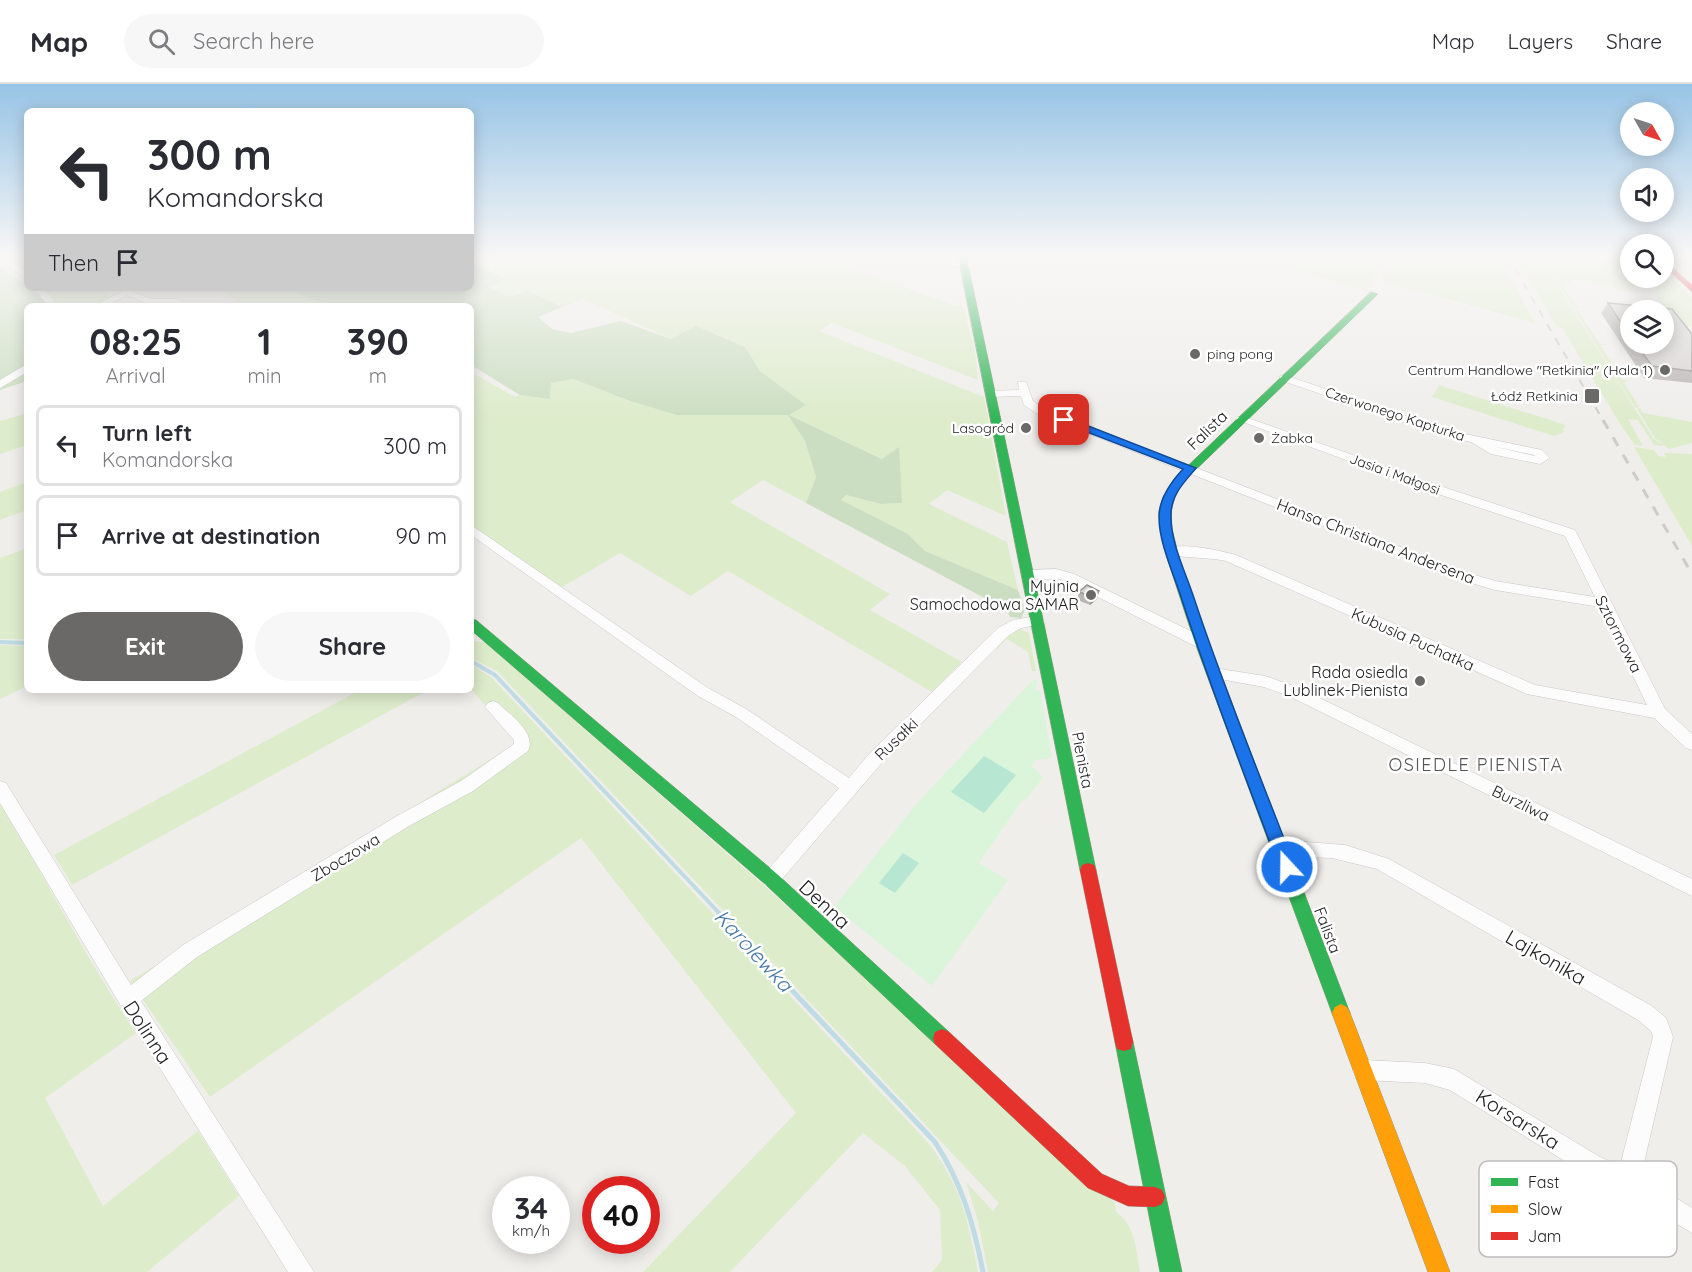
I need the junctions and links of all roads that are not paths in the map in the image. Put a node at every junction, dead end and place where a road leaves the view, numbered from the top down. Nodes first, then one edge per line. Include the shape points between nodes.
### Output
1 (974, 310) edge
2 (1356, 310) edge
3 (24, 369) edge
4 (1284, 378) junction
5 (0, 385) edge
6 (991, 394) junction
7 (1241, 419) junction
8 (1543, 454) dead end
9 (1191, 468) junction
10 (1550, 525) joint
11 (474, 531) edge
12 (1172, 551) junction
13 (1028, 574) junction
14 (1603, 603) junction
15 (1037, 621) junction
16 (474, 626) edge
17 (1202, 642) junction
18 (1214, 673) junction
19 (493, 707) dead end
20 (1659, 713) junction
21 (1692, 744) edge
22 (850, 787) junction
23 (0, 788) edge
24 (1280, 848) junction
25 (771, 879) junction
26 (1692, 888) edge
27 (128, 999) junction
28 (1363, 1071) junction
29 (1586, 1161) edge
30 (1633, 1161) edge
31 (1155, 1197) junction
32 (1677, 1212) edge
33 (1692, 1221) edge
34 (302, 1272) edge
35 (1171, 1272) edge
36 (1439, 1272) edge

1 - 6 street, Pienista
2 - 4 street, Falista
3 - 5 street
4 - 7 street, Falista
4 - 8 street, Czerwonego Kapturka via 1440,432 1475,440 1491,450 1540,460
6 - 9 street, Hansa Christiana Andersena via 1023,388 1028,403 1040,411
6 - 13 street, Pienista
7 - 9 street, Falista
7 - 10 street, Jasia i Małgosi via 1497,510
9 - 12 street, Falista via 1166,502
9 - 14 street, Hansa Christiana Andersena via 1463,576
10 - 14 street, Sztormowa via 1570,533
11 - 22 street via 703,692
12 - 17 street, Falista
12 - 20 street, Kubusia Puchatka via 1231,558 1532,690
13 - 15 street, Pienista
13 - 17 street via 1070,577
14 - 20 street, Sztormowa
15 - 22 street, Rusałki via 1010,626
15 - 31 street, Pienista
16 - 25 street, Denna
17 - 18 street, Falista
18 - 24 street, Falista
18 - 26 street, Burzliwa via 1265,682 1294,692
19 - 27 street, Zboczowa via 522,738 522,747 467,786 190,951
20 - 21 street, Sztormowa
22 - 25 street, Rusałki
23 - 27 street, Dolinna
24 - 28 street, Falista
24 - 30 street, Lajkonika via 1353,854 1383,864 1645,1013 1659,1025 1663,1037
25 - 31 street, Denna via 1095,1180 1128,1196
27 - 34 street, Dolinna
28 - 29 street, Korsarska via 1425,1073 1454,1080
28 - 36 street, Falista
31 - 35 street, Pienista
32 - 33 street, Korsarska

